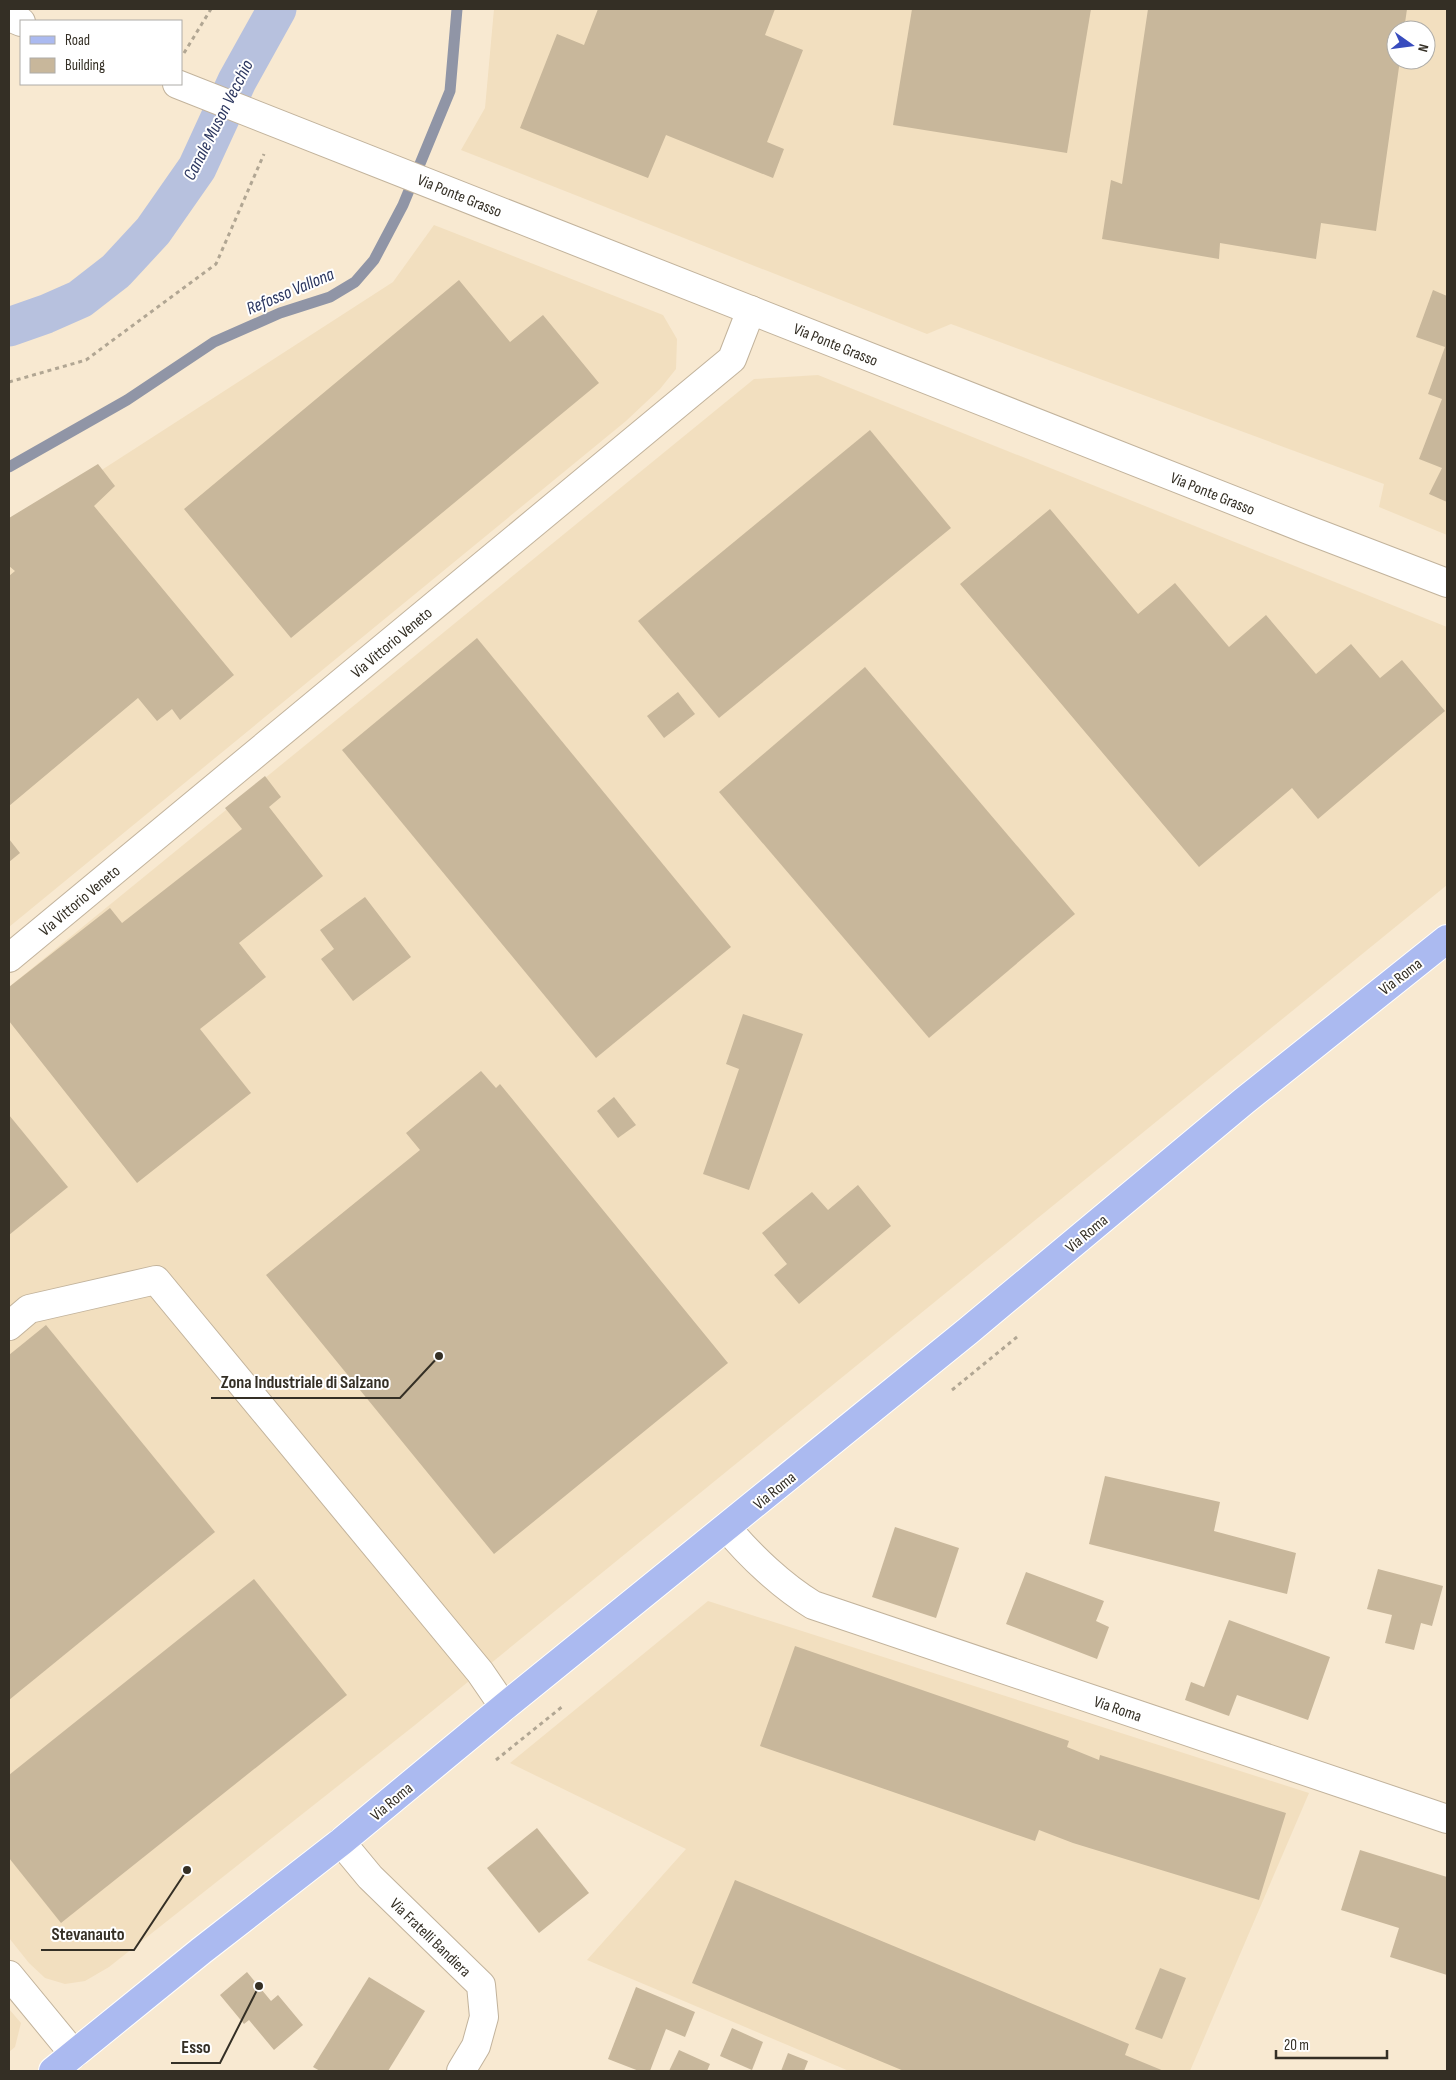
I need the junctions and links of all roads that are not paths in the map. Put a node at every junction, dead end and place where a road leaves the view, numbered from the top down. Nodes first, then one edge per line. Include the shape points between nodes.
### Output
1 (180, 85) edge
2 (751, 310) junction
3 (1447, 583) edge
4 (1447, 939) edge
5 (9, 958) edge
6 (9, 1326) edge
7 (727, 1528) junction
8 (504, 1708) junction
9 (1447, 1820) edge
10 (341, 1842) junction
11 (9, 1975) edge
12 (74, 2054) junction
13 (53, 2071) edge
14 (461, 2071) edge

1 - 2 street, Via Ponte Grasso
2 - 3 street, Via Ponte Grasso
2 - 5 street, Via Vittorio Veneto via 732,358
4 - 7 main road, Via Roma via 1244,1101
6 - 8 street via 29,1310 156,1280 480,1672
7 - 8 main road, Via Roma
7 - 9 street, Via Roma via 739,1543 797,1595 813,1605
8 - 10 main road, Via Roma
10 - 12 main road, Via Roma
10 - 14 street, Via Fratelli Bandiera via 370,1877 481,1985 484,2017 476,2046
11 - 12 street
12 - 13 main road, Via Roma

